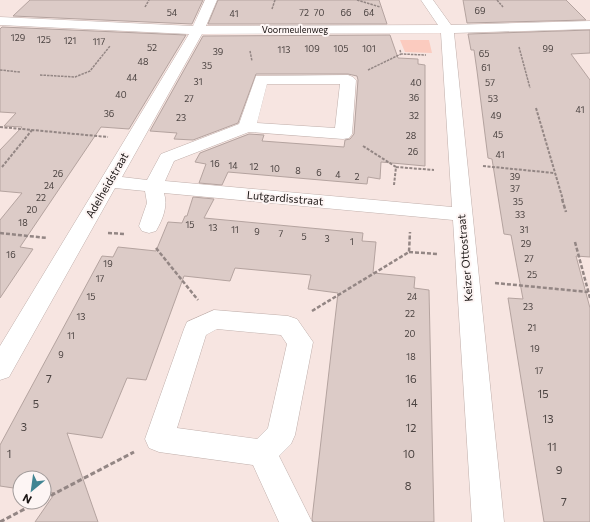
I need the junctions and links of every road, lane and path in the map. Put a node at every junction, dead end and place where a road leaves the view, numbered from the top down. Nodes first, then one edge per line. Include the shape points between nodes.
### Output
1 (211, 0) edge
2 (357, 0) edge
3 (427, 0) edge
4 (382, 8) dead end
5 (0, 21) edge
6 (590, 25) edge
7 (125, 27) junction
8 (513, 27) junction
9 (447, 29) junction
10 (198, 30) junction
11 (252, 30) junction
12 (402, 54) dead end
13 (0, 70) edge
14 (20, 72) dead end
15 (40, 75) dead end
16 (261, 79) junction
17 (348, 80) junction
18 (530, 88) dead end
19 (536, 108) dead end
20 (247, 127) junction
21 (0, 128) edge
22 (32, 130) junction
23 (343, 134) junction
24 (135, 139) junction
25 (2, 167) dead end
26 (396, 167) junction
27 (457, 168) junction
28 (554, 173) junction
29 (109, 182) junction
30 (153, 186) junction
31 (401, 209) junction
32 (566, 212) dead end
33 (461, 214) junction
34 (148, 231) junction
35 (0, 234) edge
36 (78, 235) junction
37 (575, 242) dead end
38 (467, 280) junction
39 (588, 292) junction
40 (590, 298) edge
41 (214, 319) junction
42 (288, 326) junction
43 (0, 369) edge
44 (159, 439) junction
45 (262, 453) junction
46 (52, 495) edge
47 (23, 510) edge
48 (0, 522) edge
49 (296, 522) edge
50 (488, 522) edge

1 - 10 street, Adelheidstraat
2 - 4 path
3 - 9 street
5 - 7 street, Voormeulenweg
6 - 8 street, Voormeulenweg
7 - 10 street, Voormeulenweg
7 - 15 path via 90,72 75,77
8 - 9 street, Voormeulenweg
8 - 18 path
9 - 11 street, Voormeulenweg
9 - 27 street, Keizer Ottostraat
10 - 11 street, Voormeulenweg
10 - 24 street, Adelheidstraat
11 - 16 path via 250,57
12 - 17 path
13 - 14 path
16 - 17 street
16 - 20 street
17 - 23 street
19 - 28 path
20 - 23 street
20 - 30 street via 167,158
21 - 22 path
22 - 24 path
22 - 25 path
23 - 26 path
24 - 29 street, Adelheidstraat
26 - 27 path
26 - 31 path
27 - 28 path
27 - 33 street, Keizer Ottostraat
28 - 32 path
29 - 30 street, Lutgardisstraat
29 - 36 street, Adelheidstraat
30 - 31 street, Lutgardisstraat
30 - 34 street via 157,203
31 - 33 street, Lutgardisstraat
31 - 42 path via 409,252
33 - 38 street, Keizer Ottostraat
34 - 36 path
34 - 41 path
35 - 36 path
36 - 43 street, Adelheidstraat
37 - 39 path
38 - 39 path
38 - 50 street, Keizer Ottostraat
39 - 40 path
41 - 42 street
41 - 44 street via 196,329
42 - 45 street via 300,342 281,435
44 - 45 street
44 - 46 path
45 - 49 street
47 - 48 path

